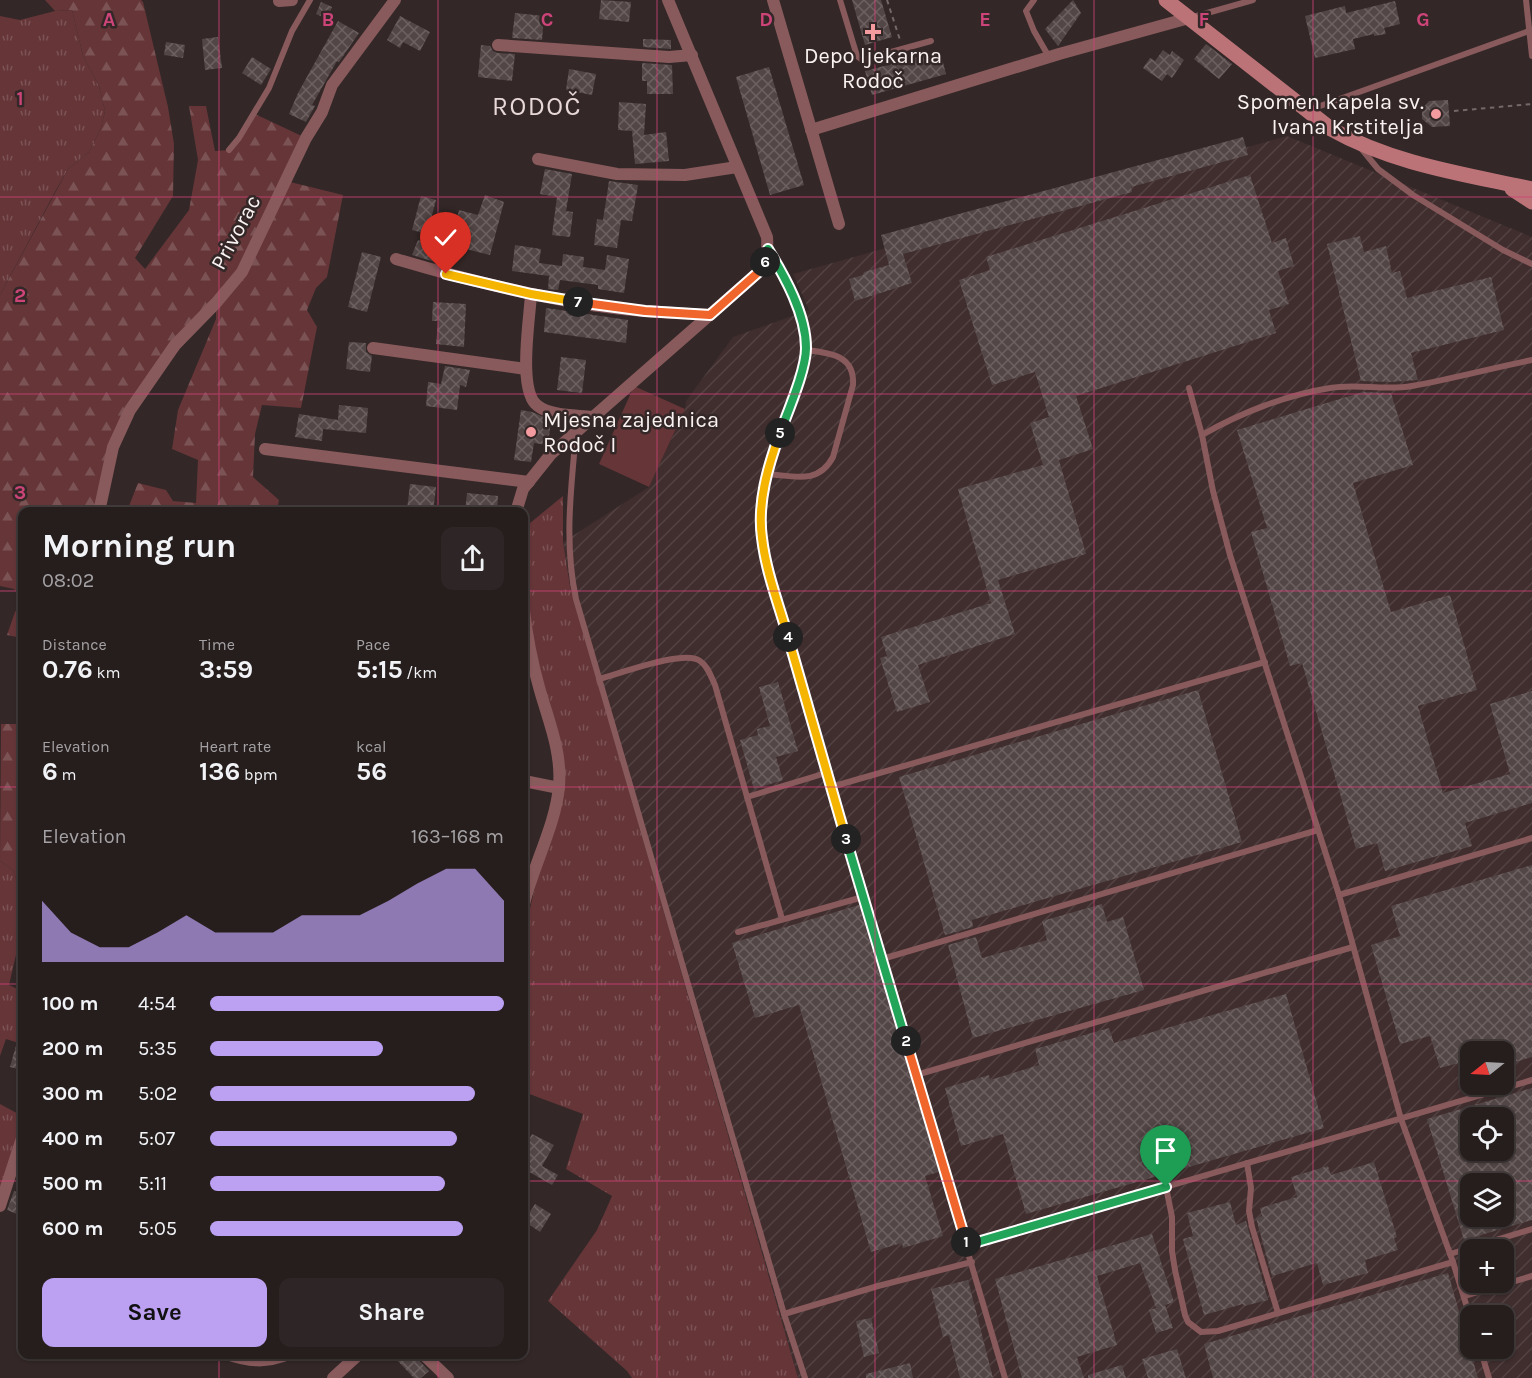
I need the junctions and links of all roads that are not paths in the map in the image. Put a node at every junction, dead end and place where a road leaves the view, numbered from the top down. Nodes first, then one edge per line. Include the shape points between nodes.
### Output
1 (292, 0) edge
2 (310, 0) edge
3 (395, 0) edge
4 (668, 0) edge
5 (773, 0) edge
6 (840, 0) edge
7 (1034, 0) edge
8 (1166, 0) edge
9 (1253, 0) edge
10 (1526, 0) edge
11 (279, 1) edge
12 (1190, 18) junction
13 (1529, 31) junction
14 (931, 41) dead end
15 (498, 45) dead end
16 (692, 55) junction
17 (1049, 57) junction
18 (1532, 57) edge
19 (1308, 110) junction
20 (811, 130) junction
21 (1358, 144) junction
22 (229, 150) dead end
23 (538, 159) dead end
24 (737, 168) junction
25 (1493, 180) junction
26 (1532, 189) edge
27 (1532, 202) edge
28 (839, 224) dead end
29 (768, 249) junction
30 (396, 259) dead end
31 (1532, 264) edge
32 (531, 294) junction
33 (710, 315) junction
34 (373, 348) dead end
35 (806, 350) junction
36 (1532, 360) edge
37 (526, 369) junction
38 (1189, 388) dead end
39 (592, 417) junction
40 (576, 432) junction
41 (1202, 435) junction
42 (265, 449) dead end
43 (768, 474) junction
44 (529, 482) junction
45 (100, 507) edge
46 (518, 507) edge
47 (528, 649) edge
48 (1265, 662) junction
49 (599, 679) junction
50 (826, 773) junction
51 (528, 783) edge
52 (831, 787) junction
53 (559, 788) junction
54 (747, 797) junction
55 (1318, 830) junction
56 (1532, 838) edge
57 (528, 887) edge
58 (1339, 895) junction
59 (863, 897) junction
60 (782, 920) junction
61 (738, 932) dead end
62 (1353, 947) junction
63 (882, 958) junction
64 (916, 1075) junction
65 (1532, 1080) edge
66 (1401, 1119) junction
67 (18, 1150) edge
68 (1247, 1163) junction
69 (1166, 1187) junction
70 (0, 1206) edge
71 (1532, 1229) edge
72 (967, 1245) junction
73 (1450, 1254) junction
74 (972, 1262) junction
75 (1453, 1262) junction
76 (1532, 1276) edge
77 (1464, 1296) junction
78 (1467, 1305) edge
79 (1278, 1313) junction
80 (784, 1314) junction
81 (240, 1359) edge
82 (273, 1359) edge
83 (354, 1359) edge
84 (428, 1359) edge
85 (1483, 1359) edge
86 (333, 1378) edge
87 (448, 1378) edge
88 (805, 1378) edge
89 (1005, 1378) edge
90 (1489, 1378) edge

1 - 11 street
2 - 22 lane via 292,31 269,88
3 - 45 street, Privorac via 332,85 242,272 175,345 130,410 113,447
4 - 16 street
5 - 20 street
6 - 14 lane via 861,60
7 - 17 lane via 1026,11
8 - 12 street
9 - 12 lane
10 - 13 lane
12 - 17 street
12 - 19 street
13 - 18 lane
13 - 19 lane
15 - 16 street via 669,57
16 - 24 street
17 - 20 street
19 - 21 street
20 - 28 street
21 - 25 street via 1435,168
21 - 31 lane via 1378,169 1413,195
23 - 24 street via 617,174 686,175
24 - 29 street via 767,237
25 - 26 street
25 - 27 street
29 - 33 street via 762,269
29 - 35 lane via 802,321
30 - 32 street
32 - 33 street via 613,308
32 - 37 street
33 - 39 street
34 - 37 street
35 - 43 lane
35 - 43 lane via 830,353 845,361 854,376 833,457 828,468 814,476
36 - 41 lane via 1410,386 1330,387 1231,419
37 - 39 street via 528,392 538,406 549,412
38 - 41 lane
39 - 40 street
40 - 44 street via 550,454
40 - 49 lane via 569,509 570,571
41 - 48 lane via 1230,555
42 - 44 street
43 - 50 lane via 762,519 767,567
44 - 46 street
47 - 53 street via 555,740
48 - 52 lane
48 - 55 lane
49 - 54 lane via 675,657 700,660 715,685
49 - 80 lane
50 - 52 lane
50 - 54 lane
51 - 53 street
52 - 59 lane
53 - 57 street via 555,811
54 - 60 lane
55 - 58 lane
55 - 63 lane
56 - 58 lane
58 - 62 lane
59 - 60 lane
59 - 63 lane
60 - 61 lane
62 - 64 lane
62 - 66 lane
63 - 64 lane
64 - 72 lane
65 - 66 lane
66 - 68 lane
66 - 73 lane
67 - 70 street
68 - 69 lane
68 - 79 lane via 1252,1227
69 - 72 lane
69 - 79 lane via 1175,1270 1188,1322 1209,1333
71 - 73 lane
72 - 74 lane
73 - 75 lane
74 - 80 lane
74 - 89 lane
75 - 77 lane
75 - 79 lane
76 - 77 lane
77 - 78 lane
80 - 88 lane
81 - 82 street
83 - 86 street
84 - 87 street
85 - 90 lane

